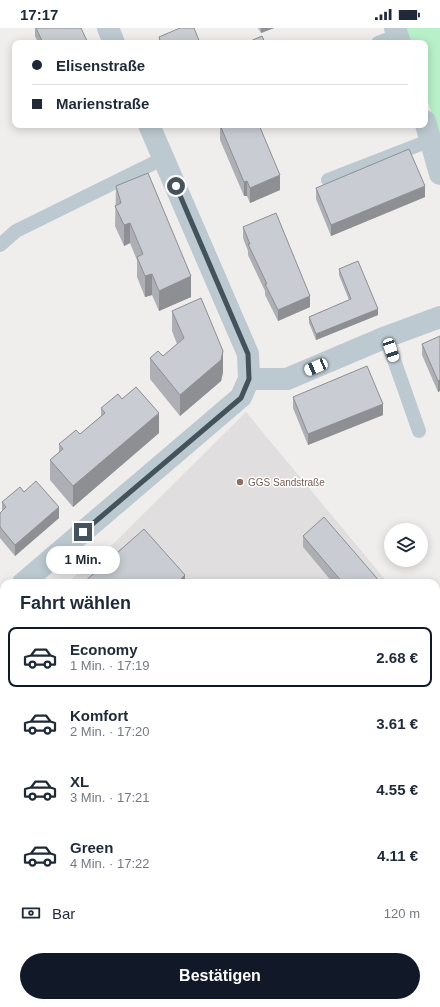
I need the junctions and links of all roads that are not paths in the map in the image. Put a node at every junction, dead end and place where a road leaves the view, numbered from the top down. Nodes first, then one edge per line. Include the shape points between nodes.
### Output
1 (108, 28) edge
2 (113, 40) edge
3 (150, 128) edge
4 (428, 131) edge
5 (164, 158) junction
6 (440, 174) edge
7 (328, 180) dead end
8 (0, 245) edge
9 (440, 317) edge
10 (386, 337) junction
11 (249, 379) junction
12 (419, 431) dead end
13 (27, 579) edge

1 - 2 street
3 - 5 street
4 - 6 street
4 - 7 lane
5 - 8 lane via 16,231
5 - 11 street via 248,354
9 - 10 street
10 - 11 street via 287,379
10 - 12 lane
11 - 13 street via 241,398

